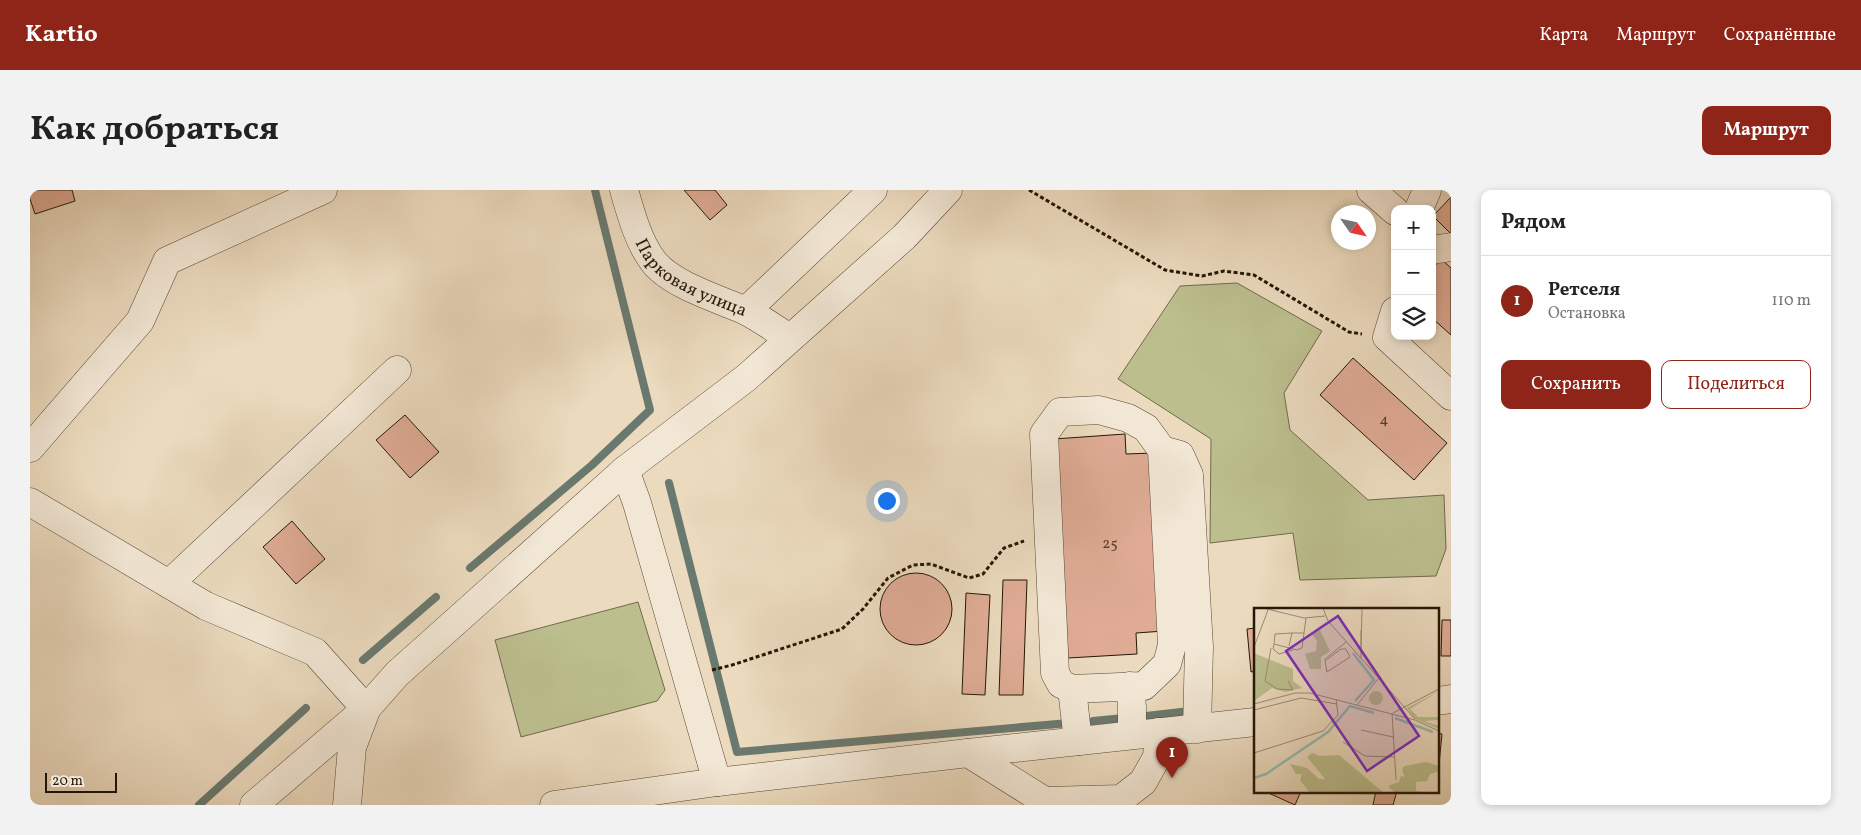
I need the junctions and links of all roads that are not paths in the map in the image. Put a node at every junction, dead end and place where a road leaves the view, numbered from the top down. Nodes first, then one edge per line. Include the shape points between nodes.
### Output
1 (324, 190) edge
2 (624, 190) edge
3 (873, 190) edge
4 (948, 190) edge
5 (1371, 190) edge
6 (1427, 190) edge
7 (1421, 205) edge
8 (1391, 207) edge
9 (1451, 247) edge
10 (1436, 249) edge
11 (746, 311) junction
12 (790, 338) junction
13 (1404, 340) edge
14 (398, 370) dead end
15 (1451, 396) edge
16 (30, 448) edge
17 (1162, 450) junction
18 (625, 470) junction
19 (30, 502) edge
20 (169, 584) junction
21 (1172, 645) junction
22 (1199, 647) junction
23 (1130, 686) junction
24 (1072, 689) junction
25 (1451, 699) edge
26 (1438, 701) edge
27 (366, 710) junction
28 (1254, 722) edge
29 (1197, 729) junction
30 (1159, 732) junction
31 (1132, 735) junction
32 (1078, 741) junction
33 (968, 753) junction
34 (717, 782) junction
35 (1048, 803) edge
36 (254, 805) edge
37 (347, 805) edge
38 (554, 805) edge

1 - 16 street via 167,261 140,321
2 - 11 street, Парковая улица via 639,237 654,262 669,276
3 - 11 street
4 - 12 street via 904,237
5 - 8 street
6 - 7 street
9 - 10 street
11 - 12 street, Парковая улица
12 - 18 street via 746,378
13 - 15 street
14 - 20 street
17 - 21 street
17 - 22 street via 1180,455 1189,475
17 - 24 street via 1146,428 1128,418 1099,410 1060,412 1044,434 1055,673 1061,684
18 - 27 street via 397,674
18 - 34 street
19 - 20 street
20 - 27 street via 206,606 315,652
21 - 22 street
21 - 23 street via 1167,664 1144,686
22 - 29 street
23 - 24 street
23 - 31 street
24 - 32 street
25 - 26 street
27 - 36 street
27 - 37 street via 352,747
28 - 29 street
29 - 30 street
30 - 31 street
30 - 35 street via 1158,757 1143,782 1121,799
31 - 32 street
32 - 33 street
33 - 34 street
33 - 35 street
34 - 38 street

